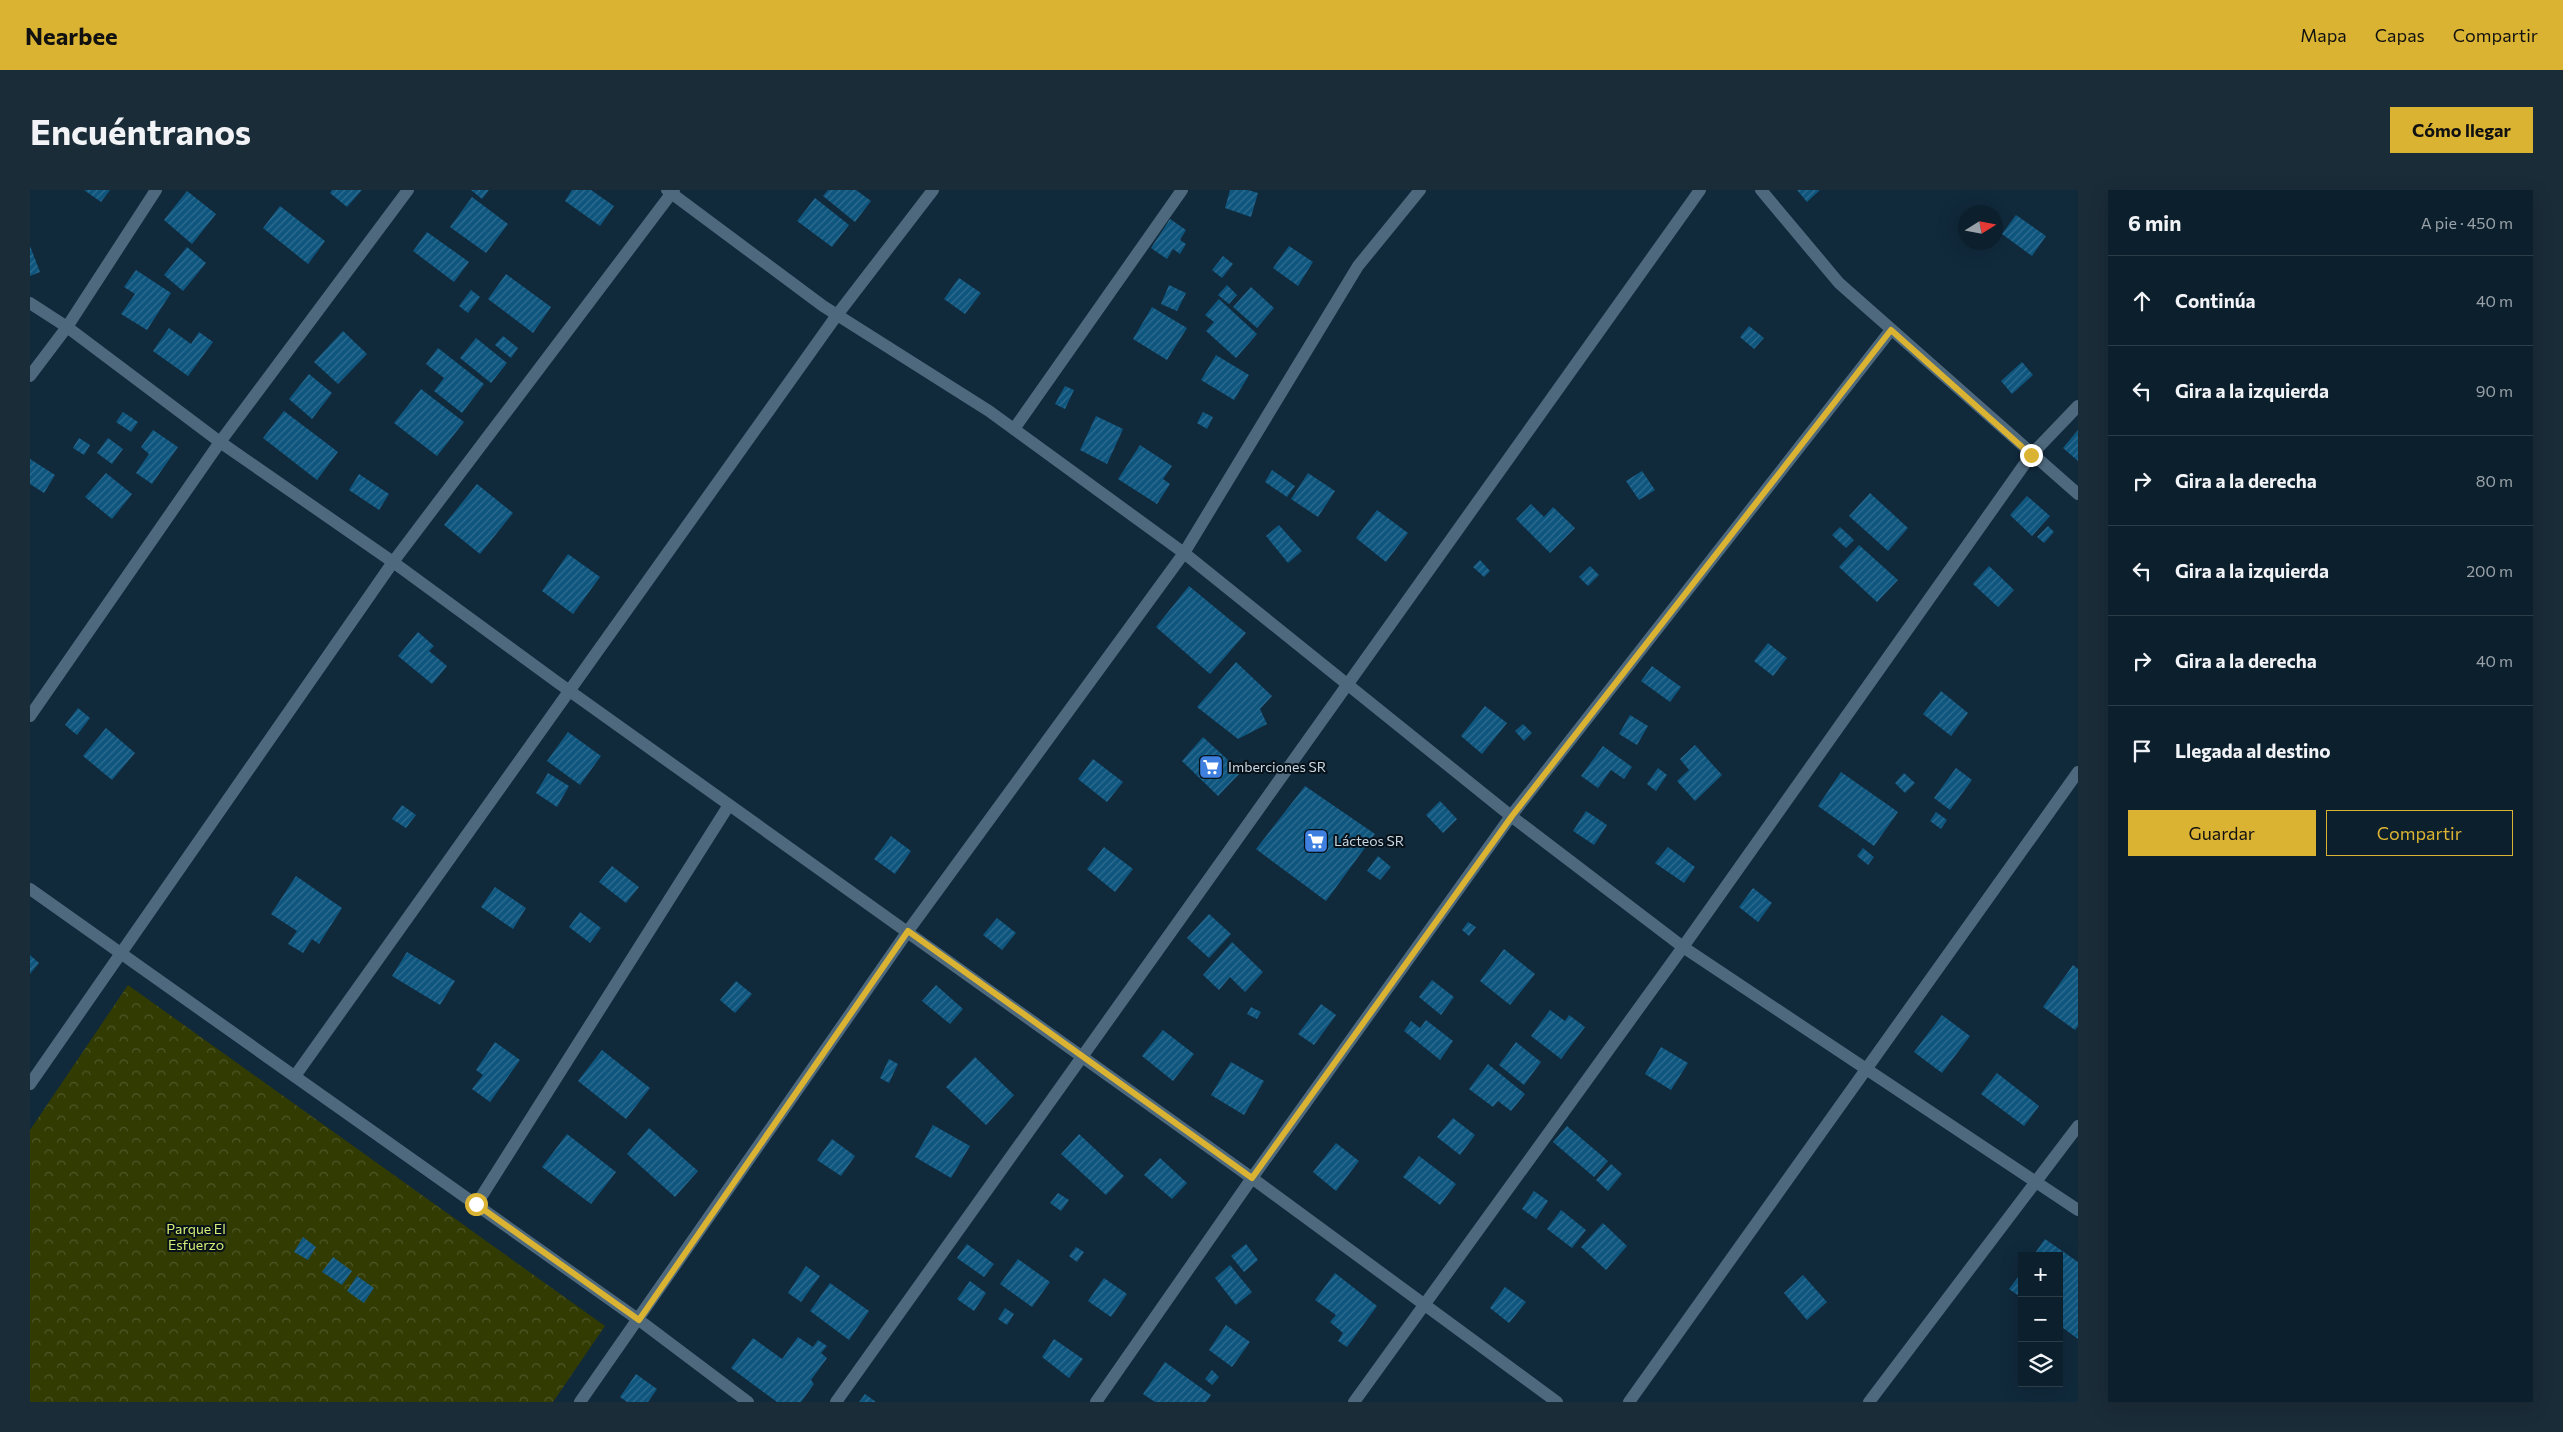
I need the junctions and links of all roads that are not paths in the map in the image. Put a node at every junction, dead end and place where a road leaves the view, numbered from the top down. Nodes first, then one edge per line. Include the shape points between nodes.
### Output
1 (156, 190) edge
2 (408, 190) edge
3 (933, 190) edge
4 (1182, 190) edge
5 (1420, 190) edge
6 (1700, 190) edge
7 (1762, 190) edge
8 (671, 191) edge
9 (30, 303) edge
10 (837, 315) junction
11 (67, 326) junction
12 (1891, 330) junction
13 (30, 376) edge
14 (2078, 406) edge
15 (1014, 429) junction
16 (220, 442) junction
17 (2031, 455) junction
18 (2078, 494) edge
19 (1184, 553) junction
20 (393, 562) junction
21 (1349, 685) junction
22 (569, 690) junction
23 (30, 716) edge
24 (2078, 772) edge
25 (729, 804) junction
26 (1512, 816) junction
27 (30, 889) edge
28 (908, 931) junction
29 (1683, 947) junction
30 (120, 953) junction
31 (1081, 1056) junction
32 (1866, 1069) junction
33 (294, 1076) junction
34 (30, 1084) edge
35 (2078, 1126) edge
36 (1252, 1178) junction
37 (2036, 1182) junction
38 (476, 1204) junction
39 (2078, 1210) edge
40 (1424, 1302) junction
41 (639, 1320) junction
42 (580, 1402) edge
43 (748, 1402) edge
44 (836, 1402) edge
45 (1096, 1402) edge
46 (1354, 1402) edge
47 (1557, 1402) edge
48 (1629, 1402) edge
49 (1869, 1402) edge

1 - 11 street
2 - 16 street
3 - 10 street
4 - 15 street
5 - 19 street via 1358,266
6 - 21 street
7 - 12 street via 1839,283
8 - 10 street
8 - 20 street
9 - 11 street
10 - 15 street
10 - 22 street
11 - 13 street
11 - 16 street
12 - 17 street
12 - 26 street
14 - 17 street
15 - 19 street
16 - 20 street
16 - 23 street
17 - 18 street
17 - 29 street
19 - 21 street
19 - 28 street
20 - 22 street
20 - 30 street
21 - 26 street
21 - 31 street
22 - 25 street
22 - 33 street
24 - 32 street
25 - 28 street
25 - 38 street
26 - 29 street
26 - 36 street
27 - 30 street
28 - 31 street
28 - 41 street
29 - 32 street
29 - 40 street
30 - 33 street
30 - 34 street
31 - 36 street
31 - 44 street
32 - 37 street
32 - 48 street
33 - 38 street
35 - 37 street
36 - 40 street
36 - 45 street
37 - 39 street
37 - 49 street
38 - 41 street
40 - 46 street
40 - 47 street
41 - 42 street
41 - 43 street

